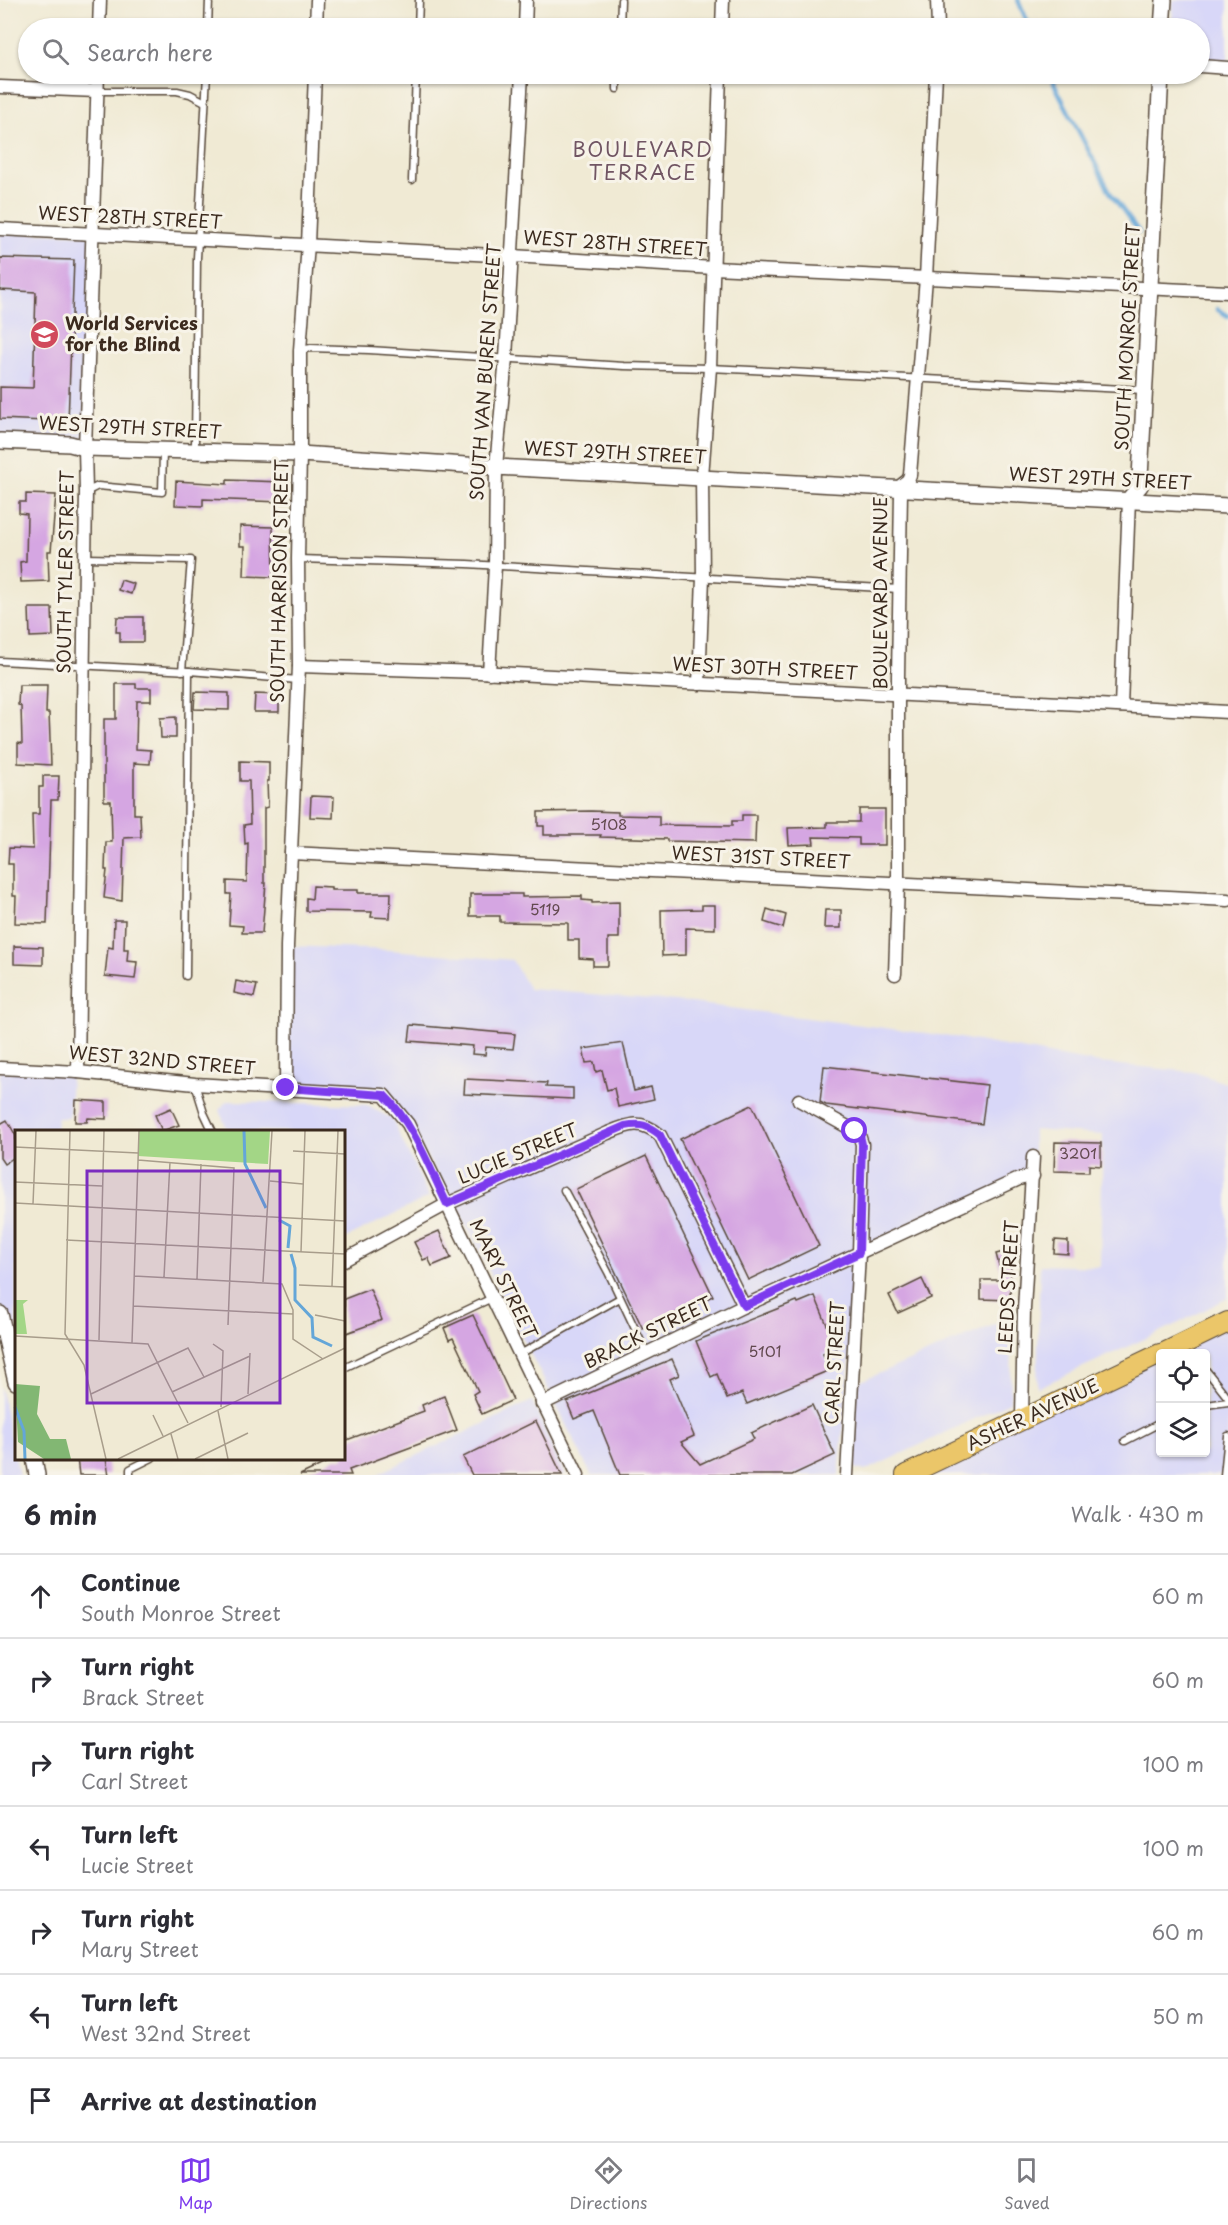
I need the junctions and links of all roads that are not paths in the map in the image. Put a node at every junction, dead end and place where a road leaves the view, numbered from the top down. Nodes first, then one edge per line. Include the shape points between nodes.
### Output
1 (100, 0) edge
2 (209, 0) edge
3 (317, 0) edge
4 (419, 0) edge
5 (526, 0) edge
6 (621, 0) edge
7 (723, 0) edge
8 (937, 0) edge
9 (1164, 0) edge
10 (99, 18) edge
11 (208, 18) edge
12 (316, 18) edge
13 (418, 18) edge
14 (525, 18) edge
15 (620, 18) edge
16 (722, 18) edge
17 (938, 18) edge
18 (1163, 18) edge
19 (1210, 67) edge
20 (1228, 68) edge
21 (97, 84) edge
22 (206, 84) edge
23 (315, 84) edge
24 (416, 84) edge
25 (521, 84) edge
26 (617, 84) edge
27 (720, 84) edge
28 (936, 84) edge
29 (1161, 84) edge
30 (0, 87) edge
31 (617, 89) dead end
32 (97, 91) junction
33 (205, 102) junction
34 (412, 180) dead end
35 (0, 229) edge
36 (92, 235) junction
37 (199, 240) junction
38 (308, 244) junction
39 (512, 256) junction
40 (714, 268) junction
41 (926, 279) junction
42 (1151, 289) junction
43 (1228, 292) edge
44 (300, 350) junction
45 (506, 358) junction
46 (710, 368) junction
47 (918, 380) junction
48 (1145, 390) junction
49 (0, 441) edge
50 (85, 448) junction
51 (163, 451) junction
52 (193, 451) junction
53 (300, 454) junction
54 (496, 467) junction
55 (702, 477) junction
56 (899, 487) junction
57 (86, 492) junction
58 (1129, 499) junction
59 (1228, 506) edge
60 (85, 558) junction
61 (298, 559) junction
62 (495, 566) junction
63 (703, 577) junction
64 (899, 589) junction
65 (0, 661) edge
66 (83, 666) junction
67 (299, 666) junction
68 (186, 671) junction
69 (489, 673) junction
70 (299, 680) junction
71 (699, 684) junction
72 (899, 694) junction
73 (1121, 706) junction
74 (1228, 712) edge
75 (291, 853) junction
76 (898, 884) junction
77 (1228, 900) edge
78 (895, 974) dead end
79 (186, 976) dead end
80 (0, 1068) edge
81 (78, 1072) junction
82 (195, 1084) junction
83 (286, 1088) junction
84 (799, 1100) dead end
85 (391, 1102) joint
86 (212, 1130) edge
87 (1033, 1157) dead end
88 (1033, 1176) junction
89 (564, 1190) dead end
90 (447, 1204) junction
91 (859, 1253) junction
92 (345, 1259) edge
93 (492, 1298) junction
94 (620, 1298) junction
95 (744, 1306) junction
96 (0, 1314) edge
97 (1228, 1322) edge
98 (1175, 1349) edge
99 (519, 1354) junction
100 (647, 1354) junction
101 (1156, 1356) edge
102 (345, 1368) edge
103 (1210, 1375) edge
104 (15, 1378) edge
105 (1228, 1400) edge
106 (542, 1404) junction
107 (1210, 1404) edge
108 (1022, 1418) junction
109 (1156, 1426) edge
110 (1228, 1436) edge
111 (1125, 1441) dead end
112 (34, 1460) edge
113 (148, 1460) edge
114 (846, 1474) edge
115 (38, 1475) edge
116 (130, 1475) edge
117 (578, 1475) edge
118 (906, 1475) edge
119 (1224, 1475) edge

1 - 10 street
2 - 11 lane
3 - 12 street
4 - 13 lane
5 - 14 street
6 - 15 lane
7 - 16 street
8 - 17 street
9 - 18 street
19 - 20 street
21 - 32 street, SOUTH TYLER STREET
22 - 33 lane
23 - 38 street, SOUTH HARRISON STREET
24 - 34 lane
25 - 39 street, SOUTH VAN BUREN STREET
26 - 31 lane
27 - 40 street
28 - 41 street, BOULEVARD AVENUE
29 - 42 street, SOUTH MONROE STREET
30 - 32 street
32 - 33 lane via 177,91
32 - 36 street, SOUTH TYLER STREET
33 - 37 lane
35 - 36 street, WEST 28TH STREET
36 - 37 street, WEST 28TH STREET
36 - 50 street, SOUTH TYLER STREET
37 - 38 street, WEST 28TH STREET
37 - 52 lane
38 - 39 street, WEST 28TH STREET
38 - 44 street, SOUTH HARRISON STREET
39 - 40 street, WEST 28TH STREET
39 - 45 street, SOUTH VAN BUREN STREET
40 - 41 street, WEST 28TH STREET
40 - 46 street
41 - 42 street, WEST 28TH STREET
41 - 47 street, BOULEVARD AVENUE
42 - 43 street, WEST 28TH STREET
42 - 48 street, SOUTH MONROE STREET
44 - 45 lane
44 - 53 street, SOUTH HARRISON STREET
45 - 46 lane
45 - 54 street, SOUTH VAN BUREN STREET
46 - 47 lane
46 - 55 street
47 - 48 lane
47 - 56 street, BOULEVARD AVENUE via 910,475
48 - 58 street, SOUTH MONROE STREET via 1140,486
49 - 50 street, WEST 29TH STREET
50 - 51 street, WEST 29TH STREET
50 - 57 street, SOUTH TYLER STREET
51 - 52 street, WEST 29TH STREET
51 - 57 lane via 162,492 98,486
52 - 53 street, WEST 29TH STREET
53 - 54 street, WEST 29TH STREET
53 - 61 street, SOUTH HARRISON STREET
54 - 55 street, WEST 29TH STREET
54 - 62 street, SOUTH VAN BUREN STREET
55 - 56 street, WEST 29TH STREET
55 - 63 street
56 - 58 street, WEST 29TH STREET
56 - 64 street, BOULEVARD AVENUE
57 - 60 street, SOUTH TYLER STREET
58 - 59 street, WEST 29TH STREET
58 - 73 street, SOUTH MONROE STREET
60 - 66 street, SOUTH TYLER STREET
60 - 68 lane via 191,560
61 - 62 lane
61 - 67 street, SOUTH HARRISON STREET
62 - 63 lane
62 - 69 street, SOUTH VAN BUREN STREET
63 - 64 lane
63 - 71 street
64 - 72 street, BOULEVARD AVENUE
65 - 66 lane
66 - 68 lane
66 - 81 street, SOUTH TYLER STREET
67 - 69 street, WEST 30TH STREET
67 - 70 street, SOUTH HARRISON STREET
68 - 70 lane
68 - 79 lane
69 - 71 street, WEST 30TH STREET
70 - 75 street, SOUTH HARRISON STREET
71 - 72 street, WEST 30TH STREET
72 - 73 street, WEST 30TH STREET
72 - 76 street, BOULEVARD AVENUE
73 - 74 street, WEST 30TH STREET
75 - 76 street, WEST 31ST STREET
75 - 83 street, SOUTH HARRISON STREET
76 - 77 street, WEST 31ST STREET
76 - 78 street, BOULEVARD AVENUE
80 - 81 street, WEST 32ND STREET
81 - 82 street, WEST 32ND STREET
82 - 83 street, WEST 32ND STREET
82 - 86 lane
83 - 85 street, WEST 32ND STREET via 384,1095
84 - 91 street via 860,1135
85 - 90 street, MARY STREET via 408,1124
87 - 88 street, LEEDS STREET
88 - 91 street, BRACK STREET
88 - 108 street, LEEDS STREET
89 - 94 lane
90 - 92 street, LUCIE STREET
90 - 93 street, MARY STREET
90 - 95 street, LUCIE STREET via 625,1126 646,1125 660,1135
91 - 95 street, BRACK STREET
91 - 114 street, CARL STREET
93 - 99 street, MARY STREET
93 - 102 lane
94 - 99 lane
94 - 100 lane
95 - 100 street, BRACK STREET
96 - 104 street
97 - 98 main road, ASHER AVENUE
99 - 106 street, MARY STREET
100 - 106 street, BRACK STREET
101 - 108 main road, ASHER AVENUE
103 - 105 lane
105 - 107 lane
106 - 117 street, MARY STREET
108 - 118 main road, ASHER AVENUE
109 - 111 lane
110 - 119 lane
112 - 115 street
113 - 116 lane via 130,1469

